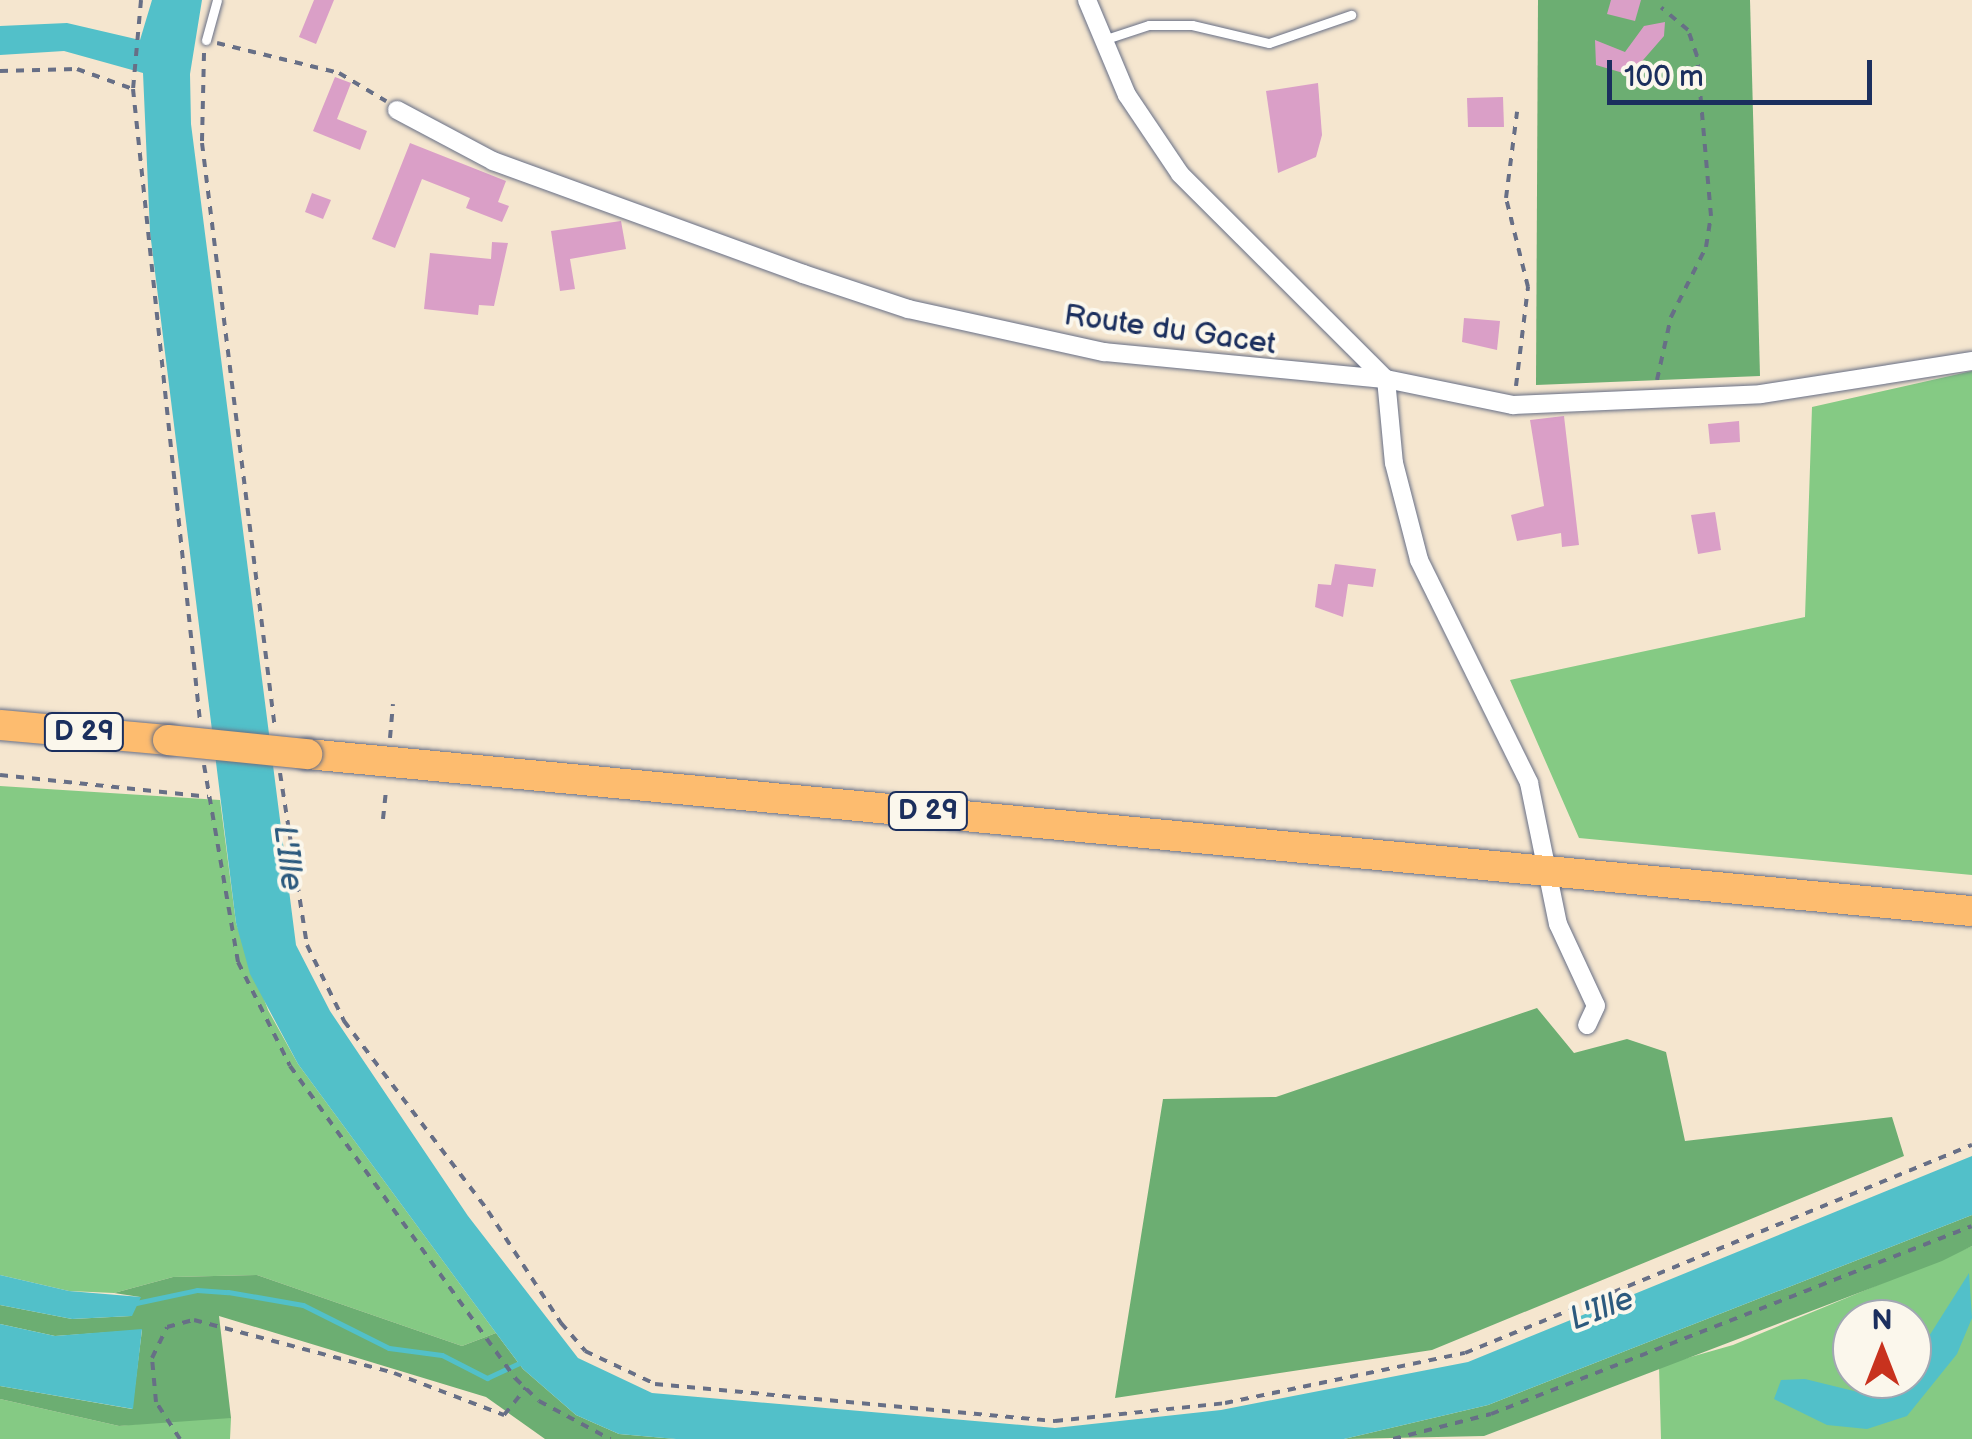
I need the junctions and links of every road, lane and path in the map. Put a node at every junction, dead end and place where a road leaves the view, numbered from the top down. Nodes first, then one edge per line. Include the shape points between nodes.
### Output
1 (141, 0) edge
2 (217, 0) edge
3 (1086, 0) edge
4 (1661, 6) dead end
5 (1351, 15) dead end
6 (206, 40) junction
7 (1103, 40) junction
8 (0, 71) edge
9 (398, 110) joint
10 (1517, 112) dead end
11 (1972, 362) edge
12 (1386, 380) junction
13 (1652, 400) junction
14 (1514, 406) junction
15 (393, 704) dead end
16 (0, 725) edge
17 (390, 738) dead end
18 (277, 746) dead end
19 (293, 760) junction
20 (0, 775) edge
21 (386, 788) dead end
22 (208, 796) dead end
23 (383, 819) dead end
24 (1548, 870) junction
25 (1972, 911) edge
26 (1587, 1026) dead end
27 (1972, 1145) edge
28 (1972, 1226) edge
29 (502, 1361) dead end
30 (526, 1388) junction
31 (180, 1439) edge
32 (610, 1439) edge
33 (1393, 1439) edge

1 - 8 path via 133,89 78,70
2 - 6 lane
3 - 7 street
4 - 13 path via 1688,30 1697,56 1711,216 1706,247 1672,317
5 - 7 lane via 1269,42 1192,25 1149,25
6 - 9 path via 339,73
6 - 18 path via 202,142
7 - 12 street via 1127,94 1180,174
9 - 12 street, Route du Gacet via 511,168 908,309 1104,352
10 - 14 path via 1506,198 1528,286
11 - 13 street, Route du Gacet via 1816,388
12 - 14 street, Route du Gacet
12 - 24 street via 1394,463 1419,560 1530,783
13 - 14 street, Route du Gacet
15 - 17 path
16 - 19 main road, D 29, bridge via 168,740
19 - 24 main road, D 29
19 - 27 path via 307,945 344,1021 488,1212 561,1323 586,1351 655,1384 1055,1420 1263,1396 1465,1353
20 - 22 path
21 - 23 path
24 - 25 main road, D 29
24 - 26 street via 1558,924 1596,1006
28 - 33 path via 1491,1414
29 - 30 path
30 - 31 path via 504,1416 482,1402 358,1362 194,1320 168,1327 150,1383
30 - 32 path via 573,1423

